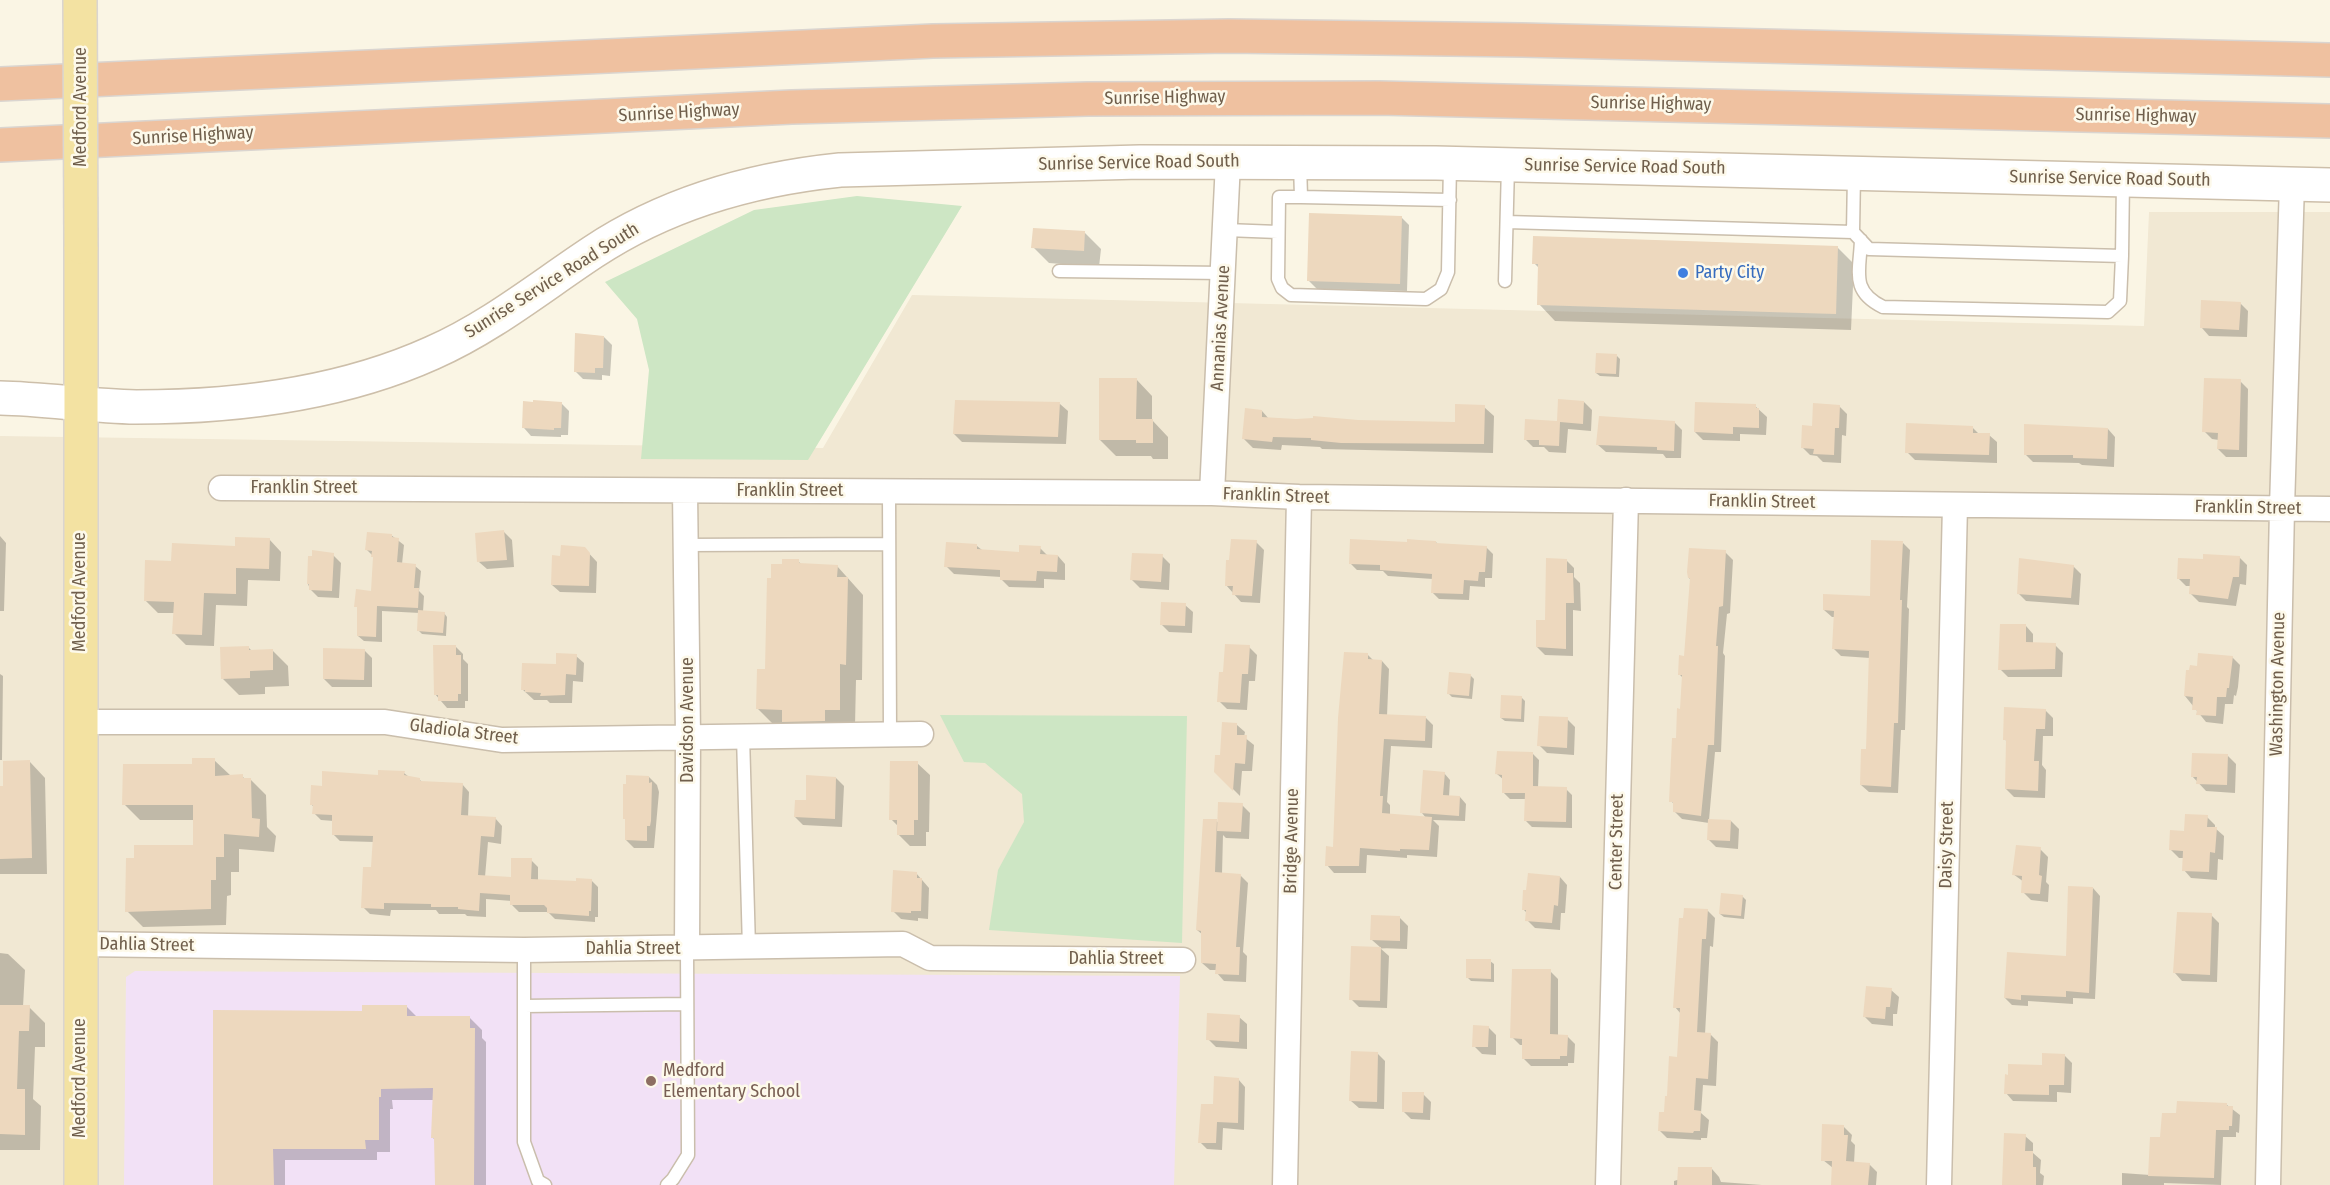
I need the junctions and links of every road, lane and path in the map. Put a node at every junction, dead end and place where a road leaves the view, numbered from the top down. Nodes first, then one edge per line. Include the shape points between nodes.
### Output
1 (80, 0) edge
2 (2330, 60) edge
3 (0, 84) edge
4 (2330, 121) edge
5 (0, 145) edge
6 (1228, 162) junction
7 (1300, 162) junction
8 (1450, 163) junction
9 (1508, 164) junction
10 (1854, 173) junction
11 (2123, 179) junction
12 (2292, 183) junction
13 (2330, 184) edge
14 (1301, 197) junction
15 (1450, 200) junction
16 (1507, 222) junction
17 (1226, 230) junction
18 (1278, 232) junction
19 (1857, 236) junction
20 (2122, 256) junction
21 (1059, 271) dead end
22 (1224, 273) junction
23 (1505, 280) dead end
24 (0, 398) edge
25 (82, 404) junction
26 (221, 488) dead end
27 (685, 491) junction
28 (889, 492) junction
29 (1212, 494) junction
30 (1299, 497) junction
31 (1626, 500) junction
32 (1954, 505) junction
33 (2282, 508) junction
34 (2330, 509) edge
35 (889, 543) junction
36 (686, 545) junction
37 (80, 723) junction
38 (890, 734) junction
39 (921, 734) dead end
40 (688, 736) junction
41 (743, 736) junction
42 (80, 944) junction
43 (749, 948) junction
44 (687, 949) junction
45 (524, 950) junction
46 (1183, 960) dead end
47 (687, 1004) junction
48 (524, 1006) junction
49 (81, 1185) edge
50 (545, 1185) edge
51 (667, 1185) edge
52 (1285, 1185) edge
53 (1608, 1185) edge
54 (1939, 1185) edge
55 (2268, 1185) edge

1 - 25 main road, Medford Avenue, bridge
2 - 3 highway via 1522,40 1195,37 799,46
4 - 5 highway, Sunrise Highway via 1448,100 1111,98 781,108
6 - 7 main road, Sunrise Service Road South
6 - 17 street, Annanias Avenue
6 - 25 main road, Sunrise Service Road South via 875,168 763,181 692,202 631,230 502,316 434,353 398,367 323,388 250,400 135,406
7 - 8 main road, Sunrise Service Road South
7 - 14 lane
8 - 9 main road, Sunrise Service Road South
8 - 15 lane
9 - 10 main road, Sunrise Service Road South
9 - 16 lane
10 - 11 main road, Sunrise Service Road South
10 - 19 lane
11 - 12 main road, Sunrise Service Road South
11 - 20 lane
12 - 13 main road, Sunrise Service Road South
12 - 33 street, Washington Avenue
14 - 15 lane
14 - 18 lane via 1279,197
15 - 18 lane via 1448,272 1441,289 1426,299 1290,295 1278,279
16 - 19 lane
16 - 23 lane
17 - 18 lane
17 - 22 street, Annanias Avenue
19 - 20 lane via 1869,249
19 - 20 lane via 1859,286 1868,300 1883,307 2108,312 2120,302
21 - 22 lane
22 - 29 street, Annanias Avenue
24 - 25 main road, Sunrise Service Road South
25 - 37 main road, Medford Avenue
26 - 27 street, Franklin Street
27 - 28 street, Franklin Street
27 - 36 street, Davidson Avenue
28 - 29 street, Franklin Street
28 - 35 lane
29 - 30 street, Franklin Street
30 - 31 street, Franklin Street
30 - 52 street, Bridge Avenue
31 - 32 street, Franklin Street
31 - 53 street, Center Street
32 - 33 street, Franklin Street
32 - 54 street, Daisy Street
33 - 34 street, Franklin Street
33 - 55 street, Washington Avenue
35 - 36 lane
35 - 38 lane
36 - 40 street, Davidson Avenue
37 - 40 street, Gladiola Street via 385,722 502,740
37 - 42 main road, Medford Avenue
38 - 39 street, Gladiola Street
38 - 41 street, Gladiola Street
40 - 41 street, Gladiola Street
40 - 44 street, Davidson Avenue
41 - 43 lane
42 - 45 street, Dahlia Street
42 - 49 main road, Medford Avenue
43 - 44 street, Dahlia Street
43 - 46 street, Dahlia Street via 903,944 930,958
44 - 45 street, Dahlia Street
44 - 47 lane
45 - 48 lane
47 - 48 lane
47 - 51 lane via 688,1155
48 - 50 lane via 524,1142 538,1181

